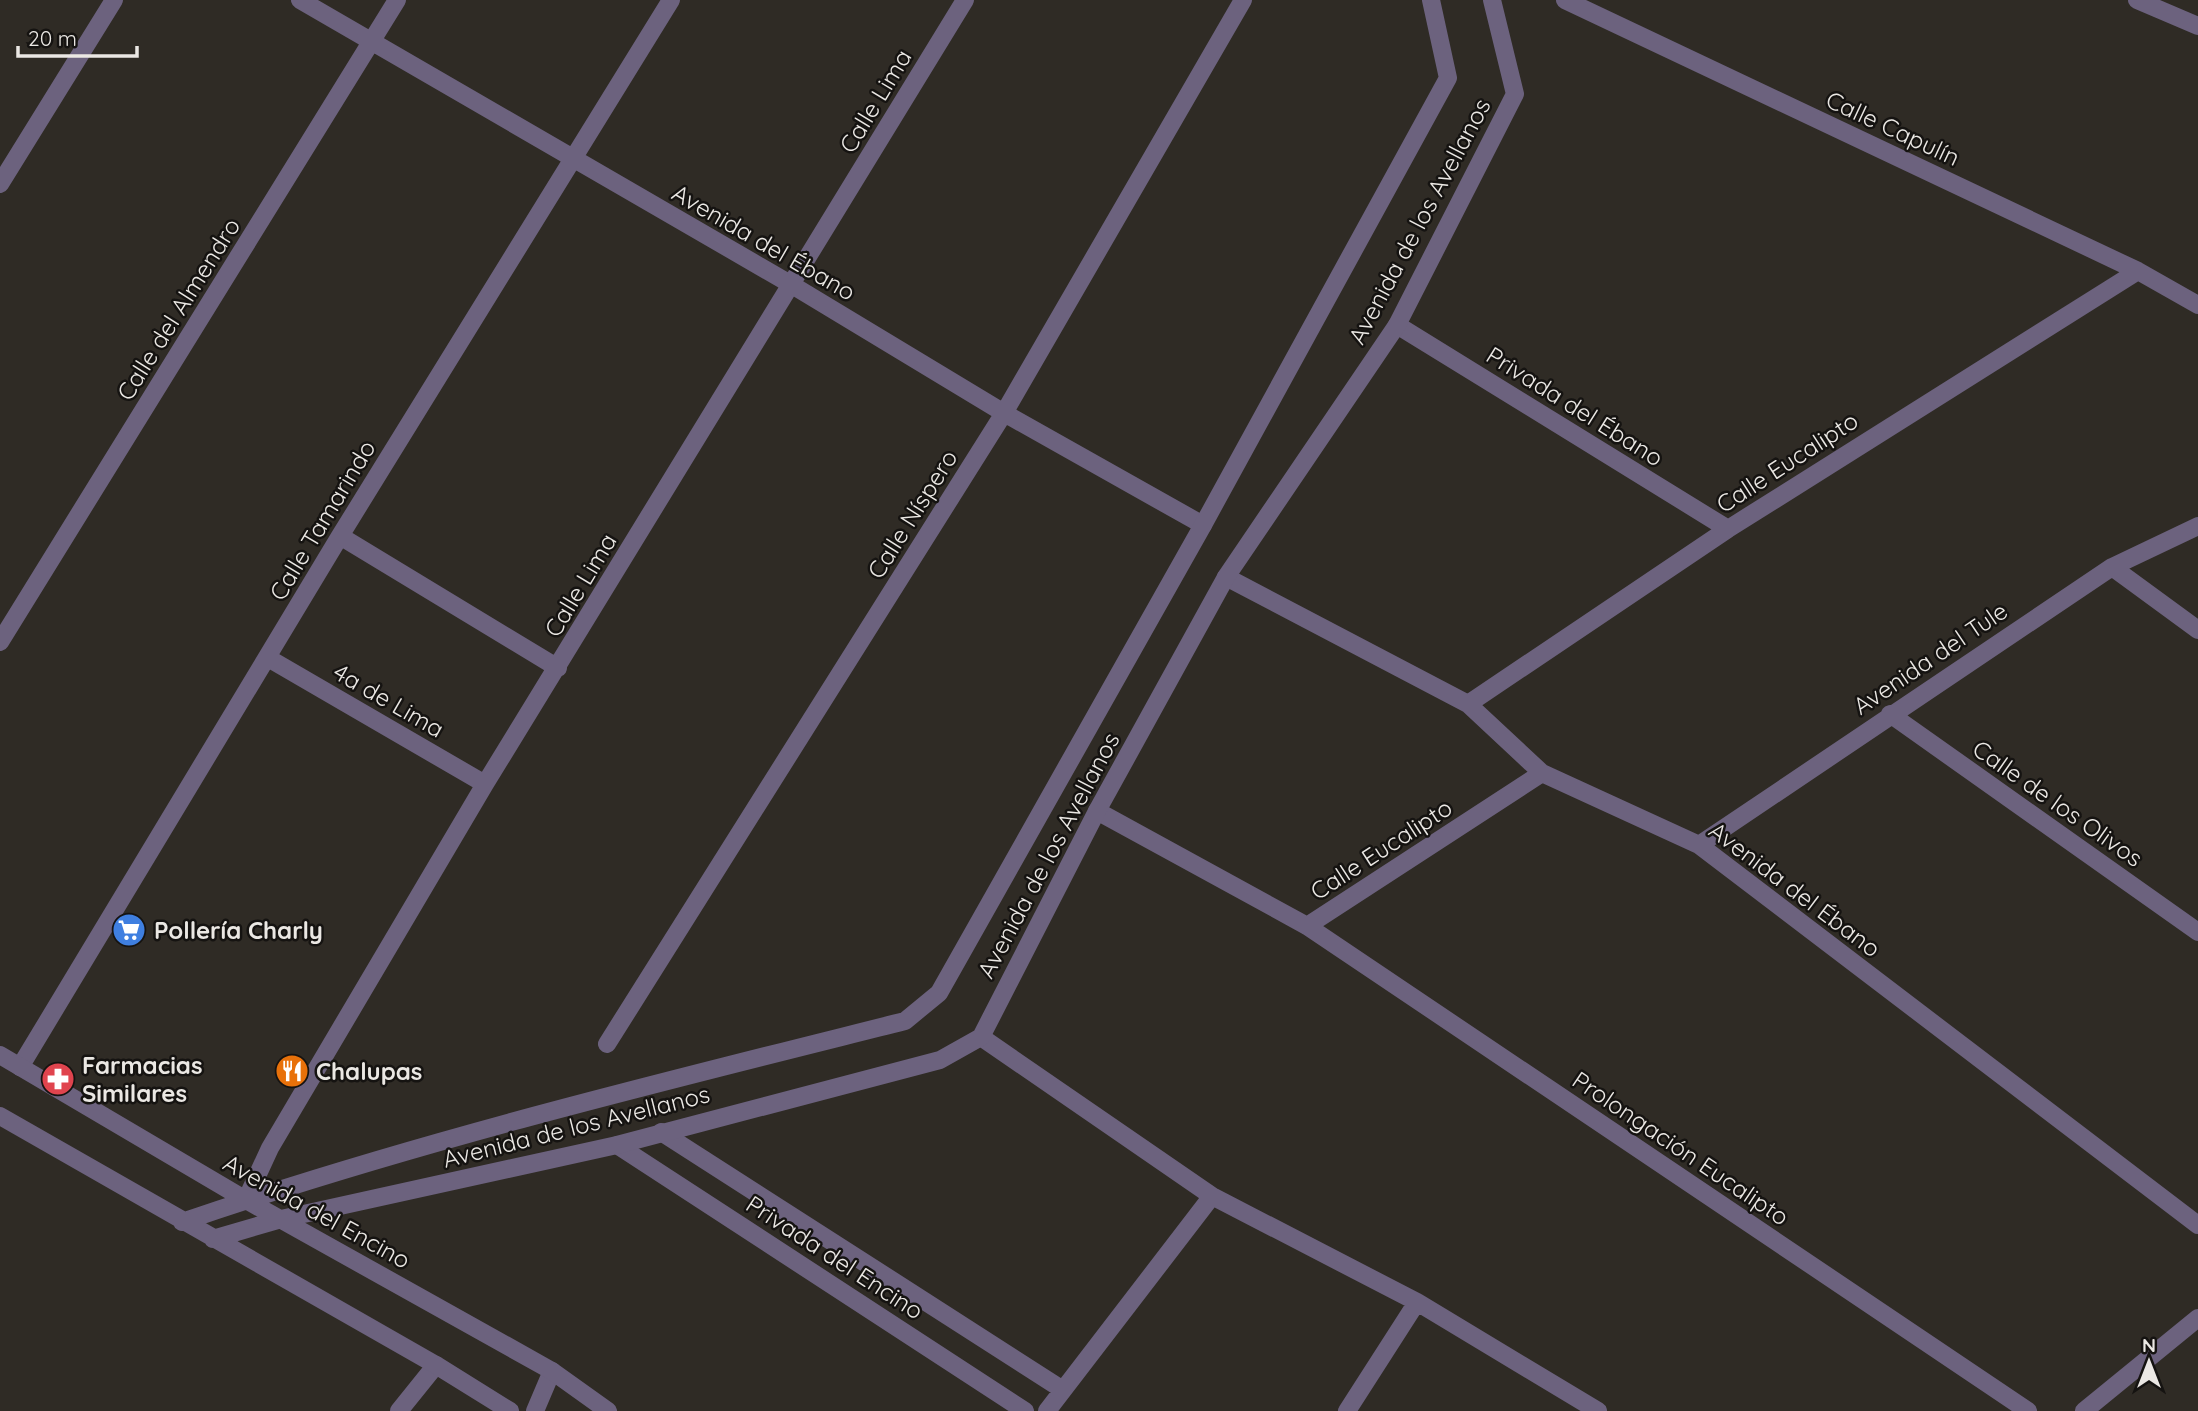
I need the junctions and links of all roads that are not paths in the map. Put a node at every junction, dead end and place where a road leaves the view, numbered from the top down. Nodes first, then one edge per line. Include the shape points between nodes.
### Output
1 (114, 0) edge
2 (300, 0) edge
3 (397, 0) edge
4 (671, 0) edge
5 (965, 0) edge
6 (1243, 0) edge
7 (1431, 0) edge
8 (1492, 0) edge
9 (1566, 0) edge
10 (2137, 0) edge
11 (2198, 26) edge
12 (371, 42) junction
13 (572, 160) junction
14 (0, 184) edge
15 (2138, 271) junction
16 (792, 285) junction
17 (2198, 304) edge
18 (1397, 325) junction
19 (1004, 413) junction
20 (1203, 525) junction
21 (2198, 526) edge
22 (1728, 529) junction
23 (340, 536) junction
24 (2112, 567) junction
25 (1226, 576) junction
26 (2198, 629) edge
27 (0, 642) edge
28 (268, 658) junction
29 (558, 668) junction
30 (1468, 704) junction
31 (1890, 714) junction
32 (1542, 773) junction
33 (485, 784) junction
34 (1097, 811) junction
35 (1699, 845) junction
36 (1307, 926) junction
37 (2198, 932) edge
38 (981, 1037) junction
39 (607, 1044) dead end
40 (0, 1055) edge
41 (20, 1067) junction
42 (0, 1116) edge
43 (661, 1132) junction
44 (618, 1145) junction
45 (1212, 1196) junction
46 (246, 1200) junction
47 (281, 1219) junction
48 (182, 1222) junction
49 (2198, 1225) edge
50 (213, 1239) junction
51 (1417, 1302) junction
52 (2198, 1318) edge
53 (436, 1365) junction
54 (552, 1371) junction
55 (1063, 1390) junction
56 (399, 1411) edge
57 (510, 1411) edge
58 (536, 1411) edge
59 (608, 1411) edge
60 (1025, 1411) edge
61 (1047, 1411) edge
62 (1347, 1411) edge
63 (1598, 1411) edge
64 (2028, 1411) edge
65 (2084, 1411) edge

1 - 14 street
2 - 12 street, Avenida del Ébano
3 - 12 street, Calle del Almendro
4 - 13 street, Calle Tamarindo
5 - 16 street, Calle Lima
6 - 19 street, Calle Níspero
7 - 20 street, Avenida de los Avellanos via 1448,78
8 - 18 street, Avenida de los Avellanos via 1515,93
9 - 15 street, Calle Capulín
10 - 11 street
12 - 13 street, Avenida del Ébano
12 - 27 street, Calle del Almendro
13 - 16 street, Avenida del Ébano
13 - 23 street, Calle Tamarindo
15 - 17 street, Calle Capulín
15 - 22 street, Calle Eucalipto
16 - 19 street, Avenida del Ébano
16 - 29 street, Calle Lima
18 - 22 street, Privada del Ébano
18 - 25 street, Avenida de los Avellanos
19 - 20 street, Avenida del Ébano
19 - 39 street, Calle Níspero
20 - 46 street, Avenida de los Avellanos via 939,993 905,1021 616,1094
21 - 24 street, Avenida del Tule
22 - 30 street, Calle Eucalipto
23 - 28 street, Calle Tamarindo
23 - 29 street
24 - 26 street
24 - 31 street, Avenida del Tule
25 - 30 street, Avenida del Ébano
25 - 34 street, Avenida de los Avellanos
28 - 33 street, 4a de Lima
28 - 41 street, Calle Tamarindo
29 - 33 street, Calle Lima
30 - 32 street, Avenida del Ébano
31 - 35 street, Avenida del Tule
31 - 37 street, Calle de los Olivos
32 - 35 street, Avenida del Ébano
32 - 36 street, Calle Eucalipto
33 - 46 street, Calle Lima via 270,1148
34 - 36 street, Calle Eucalipto
34 - 38 street, Avenida de los Avellanos
35 - 49 street, Avenida del Ébano
36 - 64 street, Prolongación Eucalipto
38 - 43 street, Avenida de los Avellanos via 940,1060
38 - 45 street
40 - 41 street, Avenida del Encino
41 - 46 street, Avenida del Encino
42 - 48 street
43 - 44 street, Avenida de los Avellanos
43 - 55 street, Privada del Encino
44 - 47 street, Avenida de los Avellanos
44 - 60 street, Privada del Encino
45 - 51 street
45 - 55 street
46 - 47 street, Avenida del Encino
46 - 48 street, Avenida de los Avellanos
47 - 50 street, Avenida de los Avellanos
47 - 54 street, Avenida del Encino
48 - 50 street
50 - 53 street
51 - 62 street
51 - 63 street
52 - 65 street
53 - 56 street
53 - 57 street
54 - 58 street
54 - 59 street, Avenida del Encino
55 - 61 street

